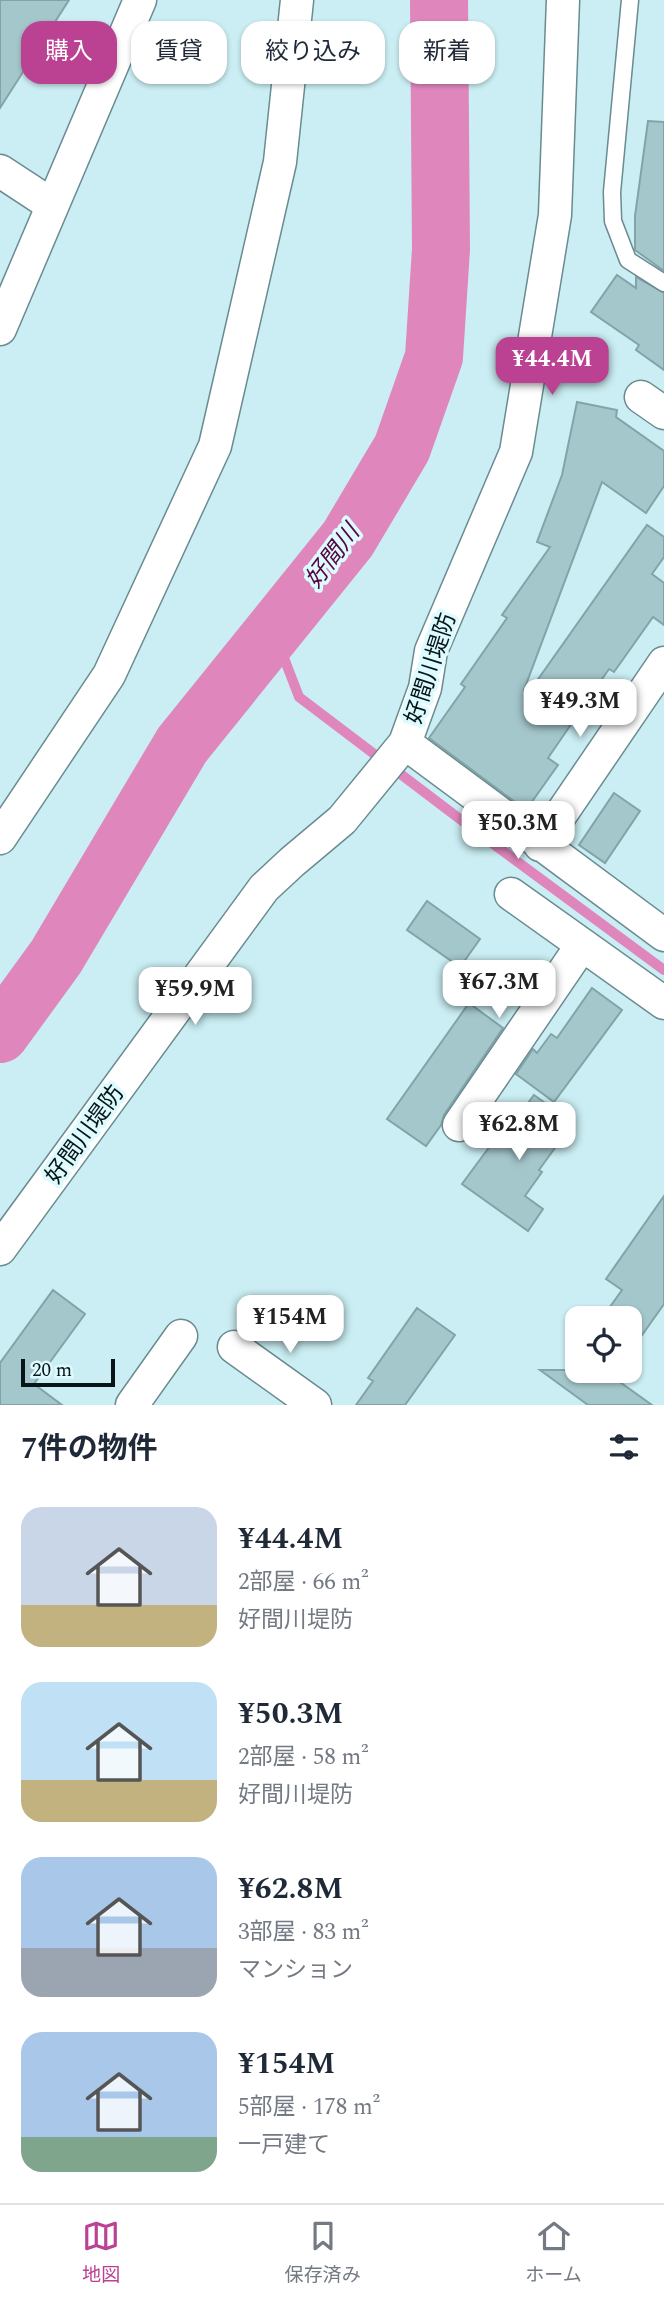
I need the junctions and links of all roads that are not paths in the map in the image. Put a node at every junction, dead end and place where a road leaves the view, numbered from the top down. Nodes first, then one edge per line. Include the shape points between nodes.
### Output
1 (141, 0) edge
2 (297, 0) edge
3 (563, 0) edge
4 (630, 0) edge
5 (0, 171) edge
6 (52, 205) junction
7 (664, 283) edge
8 (0, 329) edge
9 (664, 663) edge
10 (403, 744) junction
11 (0, 838) edge
12 (540, 845) junction
13 (511, 894) dead end
14 (664, 935) edge
15 (582, 945) junction
16 (664, 1003) edge
17 (459, 1125) dead end
18 (0, 1249) edge
19 (181, 1336) dead end
20 (234, 1347) dead end
21 (132, 1405) edge
22 (315, 1405) edge

1 - 6 street
2 - 11 street via 280,162 215,446 109,675
3 - 10 street, 好間川堤防 via 555,215 516,452 431,651 425,688
4 - 7 lane via 612,192 614,221 628,260
5 - 6 street
6 - 8 street
9 - 12 street
10 - 12 street
10 - 18 street, 好間川堤防 via 342,820 264,888
12 - 14 street
13 - 15 street
15 - 16 street
15 - 17 street
19 - 21 street
20 - 22 street

